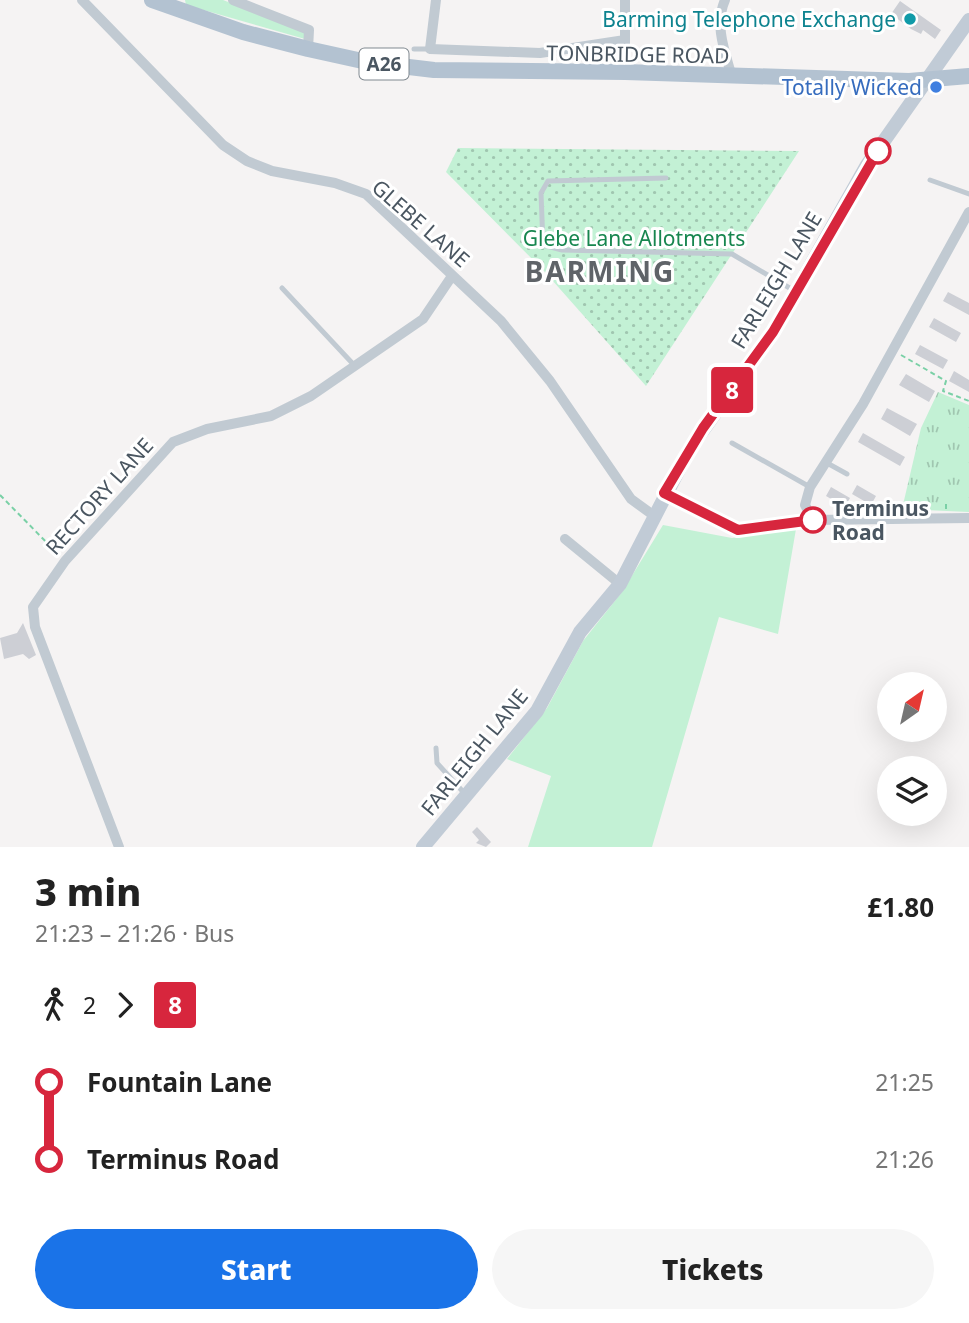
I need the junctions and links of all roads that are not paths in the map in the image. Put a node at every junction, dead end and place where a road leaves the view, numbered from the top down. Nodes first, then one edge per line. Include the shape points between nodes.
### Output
1 (82, 0) edge
2 (152, 0) edge
3 (233, 0) edge
4 (436, 0) edge
5 (625, 0) edge
6 (725, 0) edge
7 (178, 5) edge
8 (969, 20) edge
9 (625, 40) junction
10 (308, 49) junction
11 (414, 49) dead end
12 (430, 49) junction
13 (625, 72) junction
14 (969, 76) edge
15 (732, 77) junction
16 (931, 78) junction
17 (666, 178) dead end
18 (930, 180) dead end
19 (969, 194) edge
20 (967, 220) edge
21 (452, 276) junction
22 (282, 288) dead end
23 (796, 292) junction
24 (354, 365) junction
25 (732, 443) dead end
26 (827, 463) junction
27 (847, 474) dead end
28 (810, 488) junction
29 (664, 493) junction
30 (653, 514) junction
31 (969, 518) edge
32 (813, 520) junction
33 (565, 539) dead end
34 (620, 584) junction
35 (436, 748) dead end
36 (466, 795) junction
37 (427, 846) edge
38 (119, 847) edge

1 - 21 street, GLEBE LANE via 223,145 247,162 272,171 366,194
2 - 7 main road, TONBRIDGE ROAD / A26
3 - 10 street via 309,30
4 - 12 street
5 - 9 street
6 - 15 street via 720,33
7 - 10 main road, TONBRIDGE ROAD / A26 via 243,32
8 - 16 street, FARLEIGH LANE
9 - 12 street via 540,53
9 - 13 street
10 - 13 main road, TONBRIDGE ROAD / A26 via 434,70
11 - 12 lane
13 - 15 main road, TONBRIDGE ROAD / A26
14 - 16 main road, TONBRIDGE ROAD / A26
15 - 16 main road, TONBRIDGE ROAD / A26
16 - 23 street, FARLEIGH LANE via 867,165
17 - 23 lane via 548,181 541,193 543,244 562,250 732,254
18 - 19 lane
20 - 26 street
21 - 24 street, RECTORY LANE via 423,319
21 - 30 street, GLEBE LANE via 501,321 550,381 631,499
22 - 24 lane
23 - 29 street, FARLEIGH LANE
24 - 38 street, RECTORY LANE via 311,396 271,416 207,429 173,442 65,561 33,607 35,626
25 - 28 lane
26 - 27 lane
26 - 28 street
28 - 32 street via 805,505
29 - 30 street, FARLEIGH LANE
29 - 32 street via 738,530
30 - 34 street, FARLEIGH LANE
31 - 32 street
33 - 34 street
34 - 36 street, FARLEIGH LANE via 580,632 537,711
35 - 36 lane via 437,763
36 - 37 street, FARLEIGH LANE

